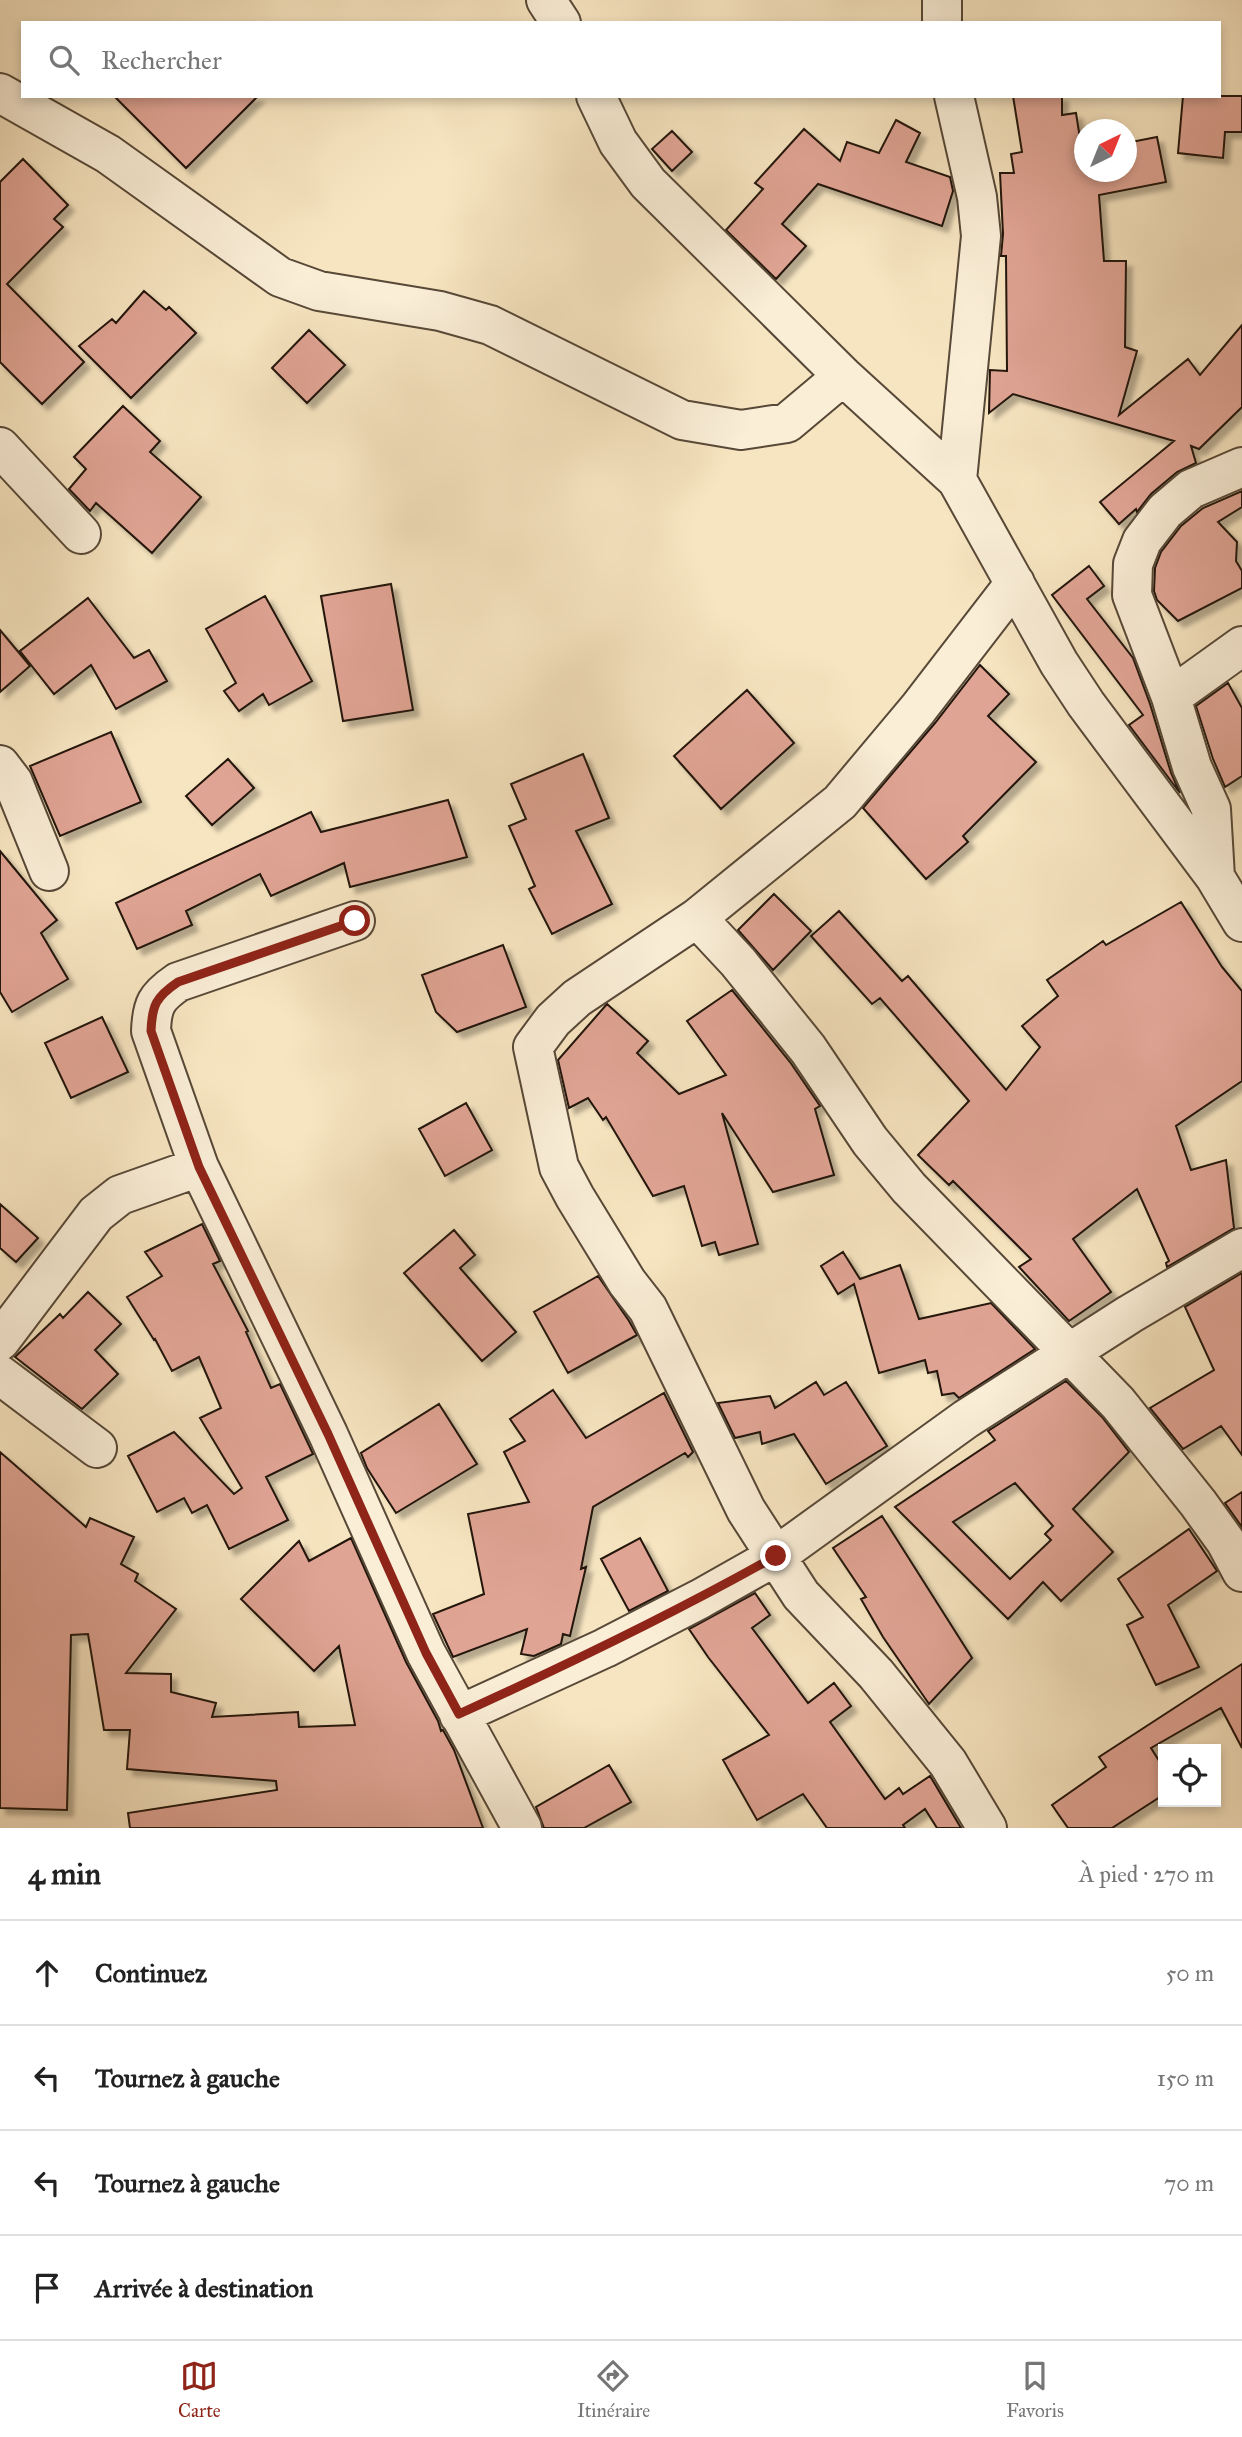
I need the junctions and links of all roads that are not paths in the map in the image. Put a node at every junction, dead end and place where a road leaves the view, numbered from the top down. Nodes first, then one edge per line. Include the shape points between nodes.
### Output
1 (546, 0) edge
2 (942, 0) edge
3 (560, 21) edge
4 (942, 21) edge
5 (0, 93) edge
6 (597, 98) edge
7 (954, 98) edge
8 (843, 376) junction
9 (0, 447) edge
10 (1242, 467) edge
11 (957, 480) junction
12 (81, 534) dead end
13 (1015, 583) junction
14 (1242, 646) edge
15 (1171, 697) junction
16 (0, 765) edge
17 (49, 871) dead end
18 (1215, 877) junction
19 (697, 918) junction
20 (355, 921) dead end
21 (1242, 922) edge
22 (199, 1167) junction
23 (1242, 1248) edge
24 (0, 1341) edge
25 (1071, 1354) junction
26 (0, 1374) edge
27 (97, 1448) dead end
28 (776, 1556) junction
29 (1242, 1572) edge
30 (459, 1714) junction
31 (522, 1828) edge
32 (987, 1828) edge

1 - 3 street
2 - 4 street
5 - 8 street via 108,154 280,277 319,291 440,311 490,325 682,420 741,430 787,423
6 - 8 street via 618,142 648,183
7 - 11 street via 981,236
8 - 11 street
9 - 12 street
10 - 15 street via 1191,489 1165,511 1142,541 1133,564 1132,595
11 - 13 street
13 - 18 street via 1086,704
13 - 19 street via 840,802
14 - 15 street
15 - 18 street via 1211,809
16 - 17 street via 13,782
18 - 21 street
19 - 25 street via 808,1049 870,1142 909,1188
19 - 28 street via 576,998 533,1047 559,1167 648,1309 746,1510
20 - 22 street via 178,982 162,993 152,1011 151,1031
22 - 24 street via 120,1195 96,1214
22 - 30 street via 328,1434 426,1653
23 - 25 street
25 - 28 street via 967,1419
25 - 29 street via 1118,1403 1198,1503
26 - 27 street
28 - 30 street via 605,1648
28 - 32 street via 801,1595 876,1674 948,1763
30 - 31 street

